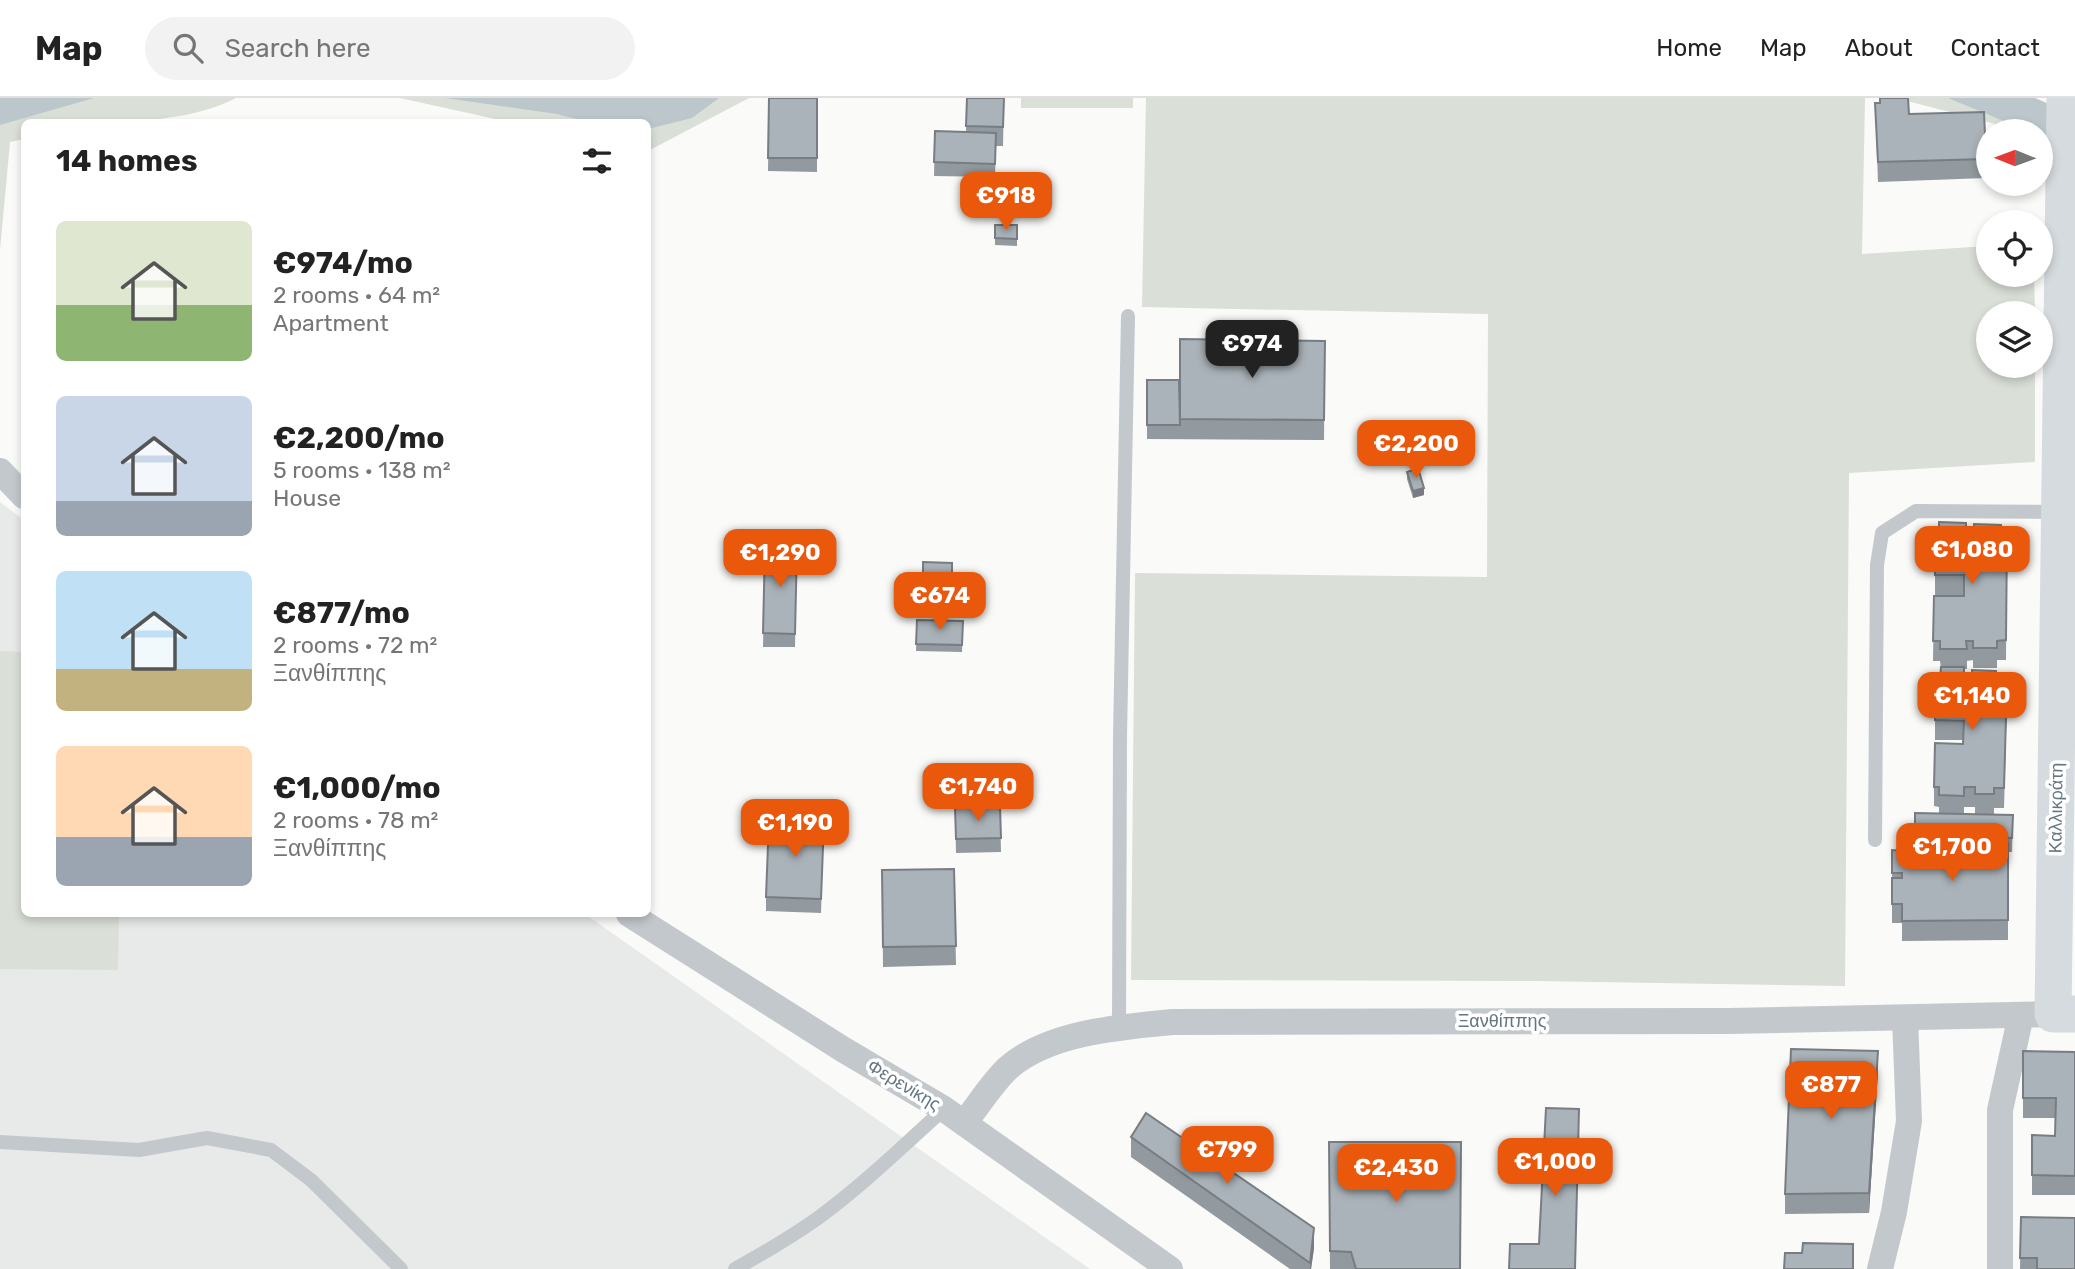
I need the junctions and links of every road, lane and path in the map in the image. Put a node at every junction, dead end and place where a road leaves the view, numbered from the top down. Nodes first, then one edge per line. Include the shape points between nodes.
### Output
1 (2065, 98) edge
2 (1128, 316) dead end
3 (0, 471) edge
4 (2067, 476) edge
5 (21, 493) edge
6 (2060, 512) junction
7 (1875, 840) dead end
8 (634, 917) edge
9 (2050, 1014) edge
10 (1905, 1018) junction
11 (1119, 1027) junction
12 (954, 1116) junction
13 (0, 1142) edge
14 (401, 1269) edge
15 (735, 1269) edge
16 (1170, 1269) edge
17 (1880, 1269) edge
18 (2000, 1269) edge

1 - 4 street, Καλλικράτη
2 - 11 lane
3 - 5 street
4 - 6 street, Καλλικράτη
6 - 7 lane via 1916,511 1882,533 1877,565
6 - 9 street, Καλλικράτη
8 - 12 street, Φερενίκης
9 - 10 street, Ξανθίππης
9 - 18 street via 2000,1110
10 - 11 street, Ξανθίππης via 1173,1022
10 - 17 street via 1909,1121
11 - 12 street, Ξανθίππης via 1049,1045 1025,1057
12 - 15 lane via 818,1217
12 - 16 street, Φερενίκης
13 - 14 lane via 139,1150 207,1138 271,1150 311,1180

